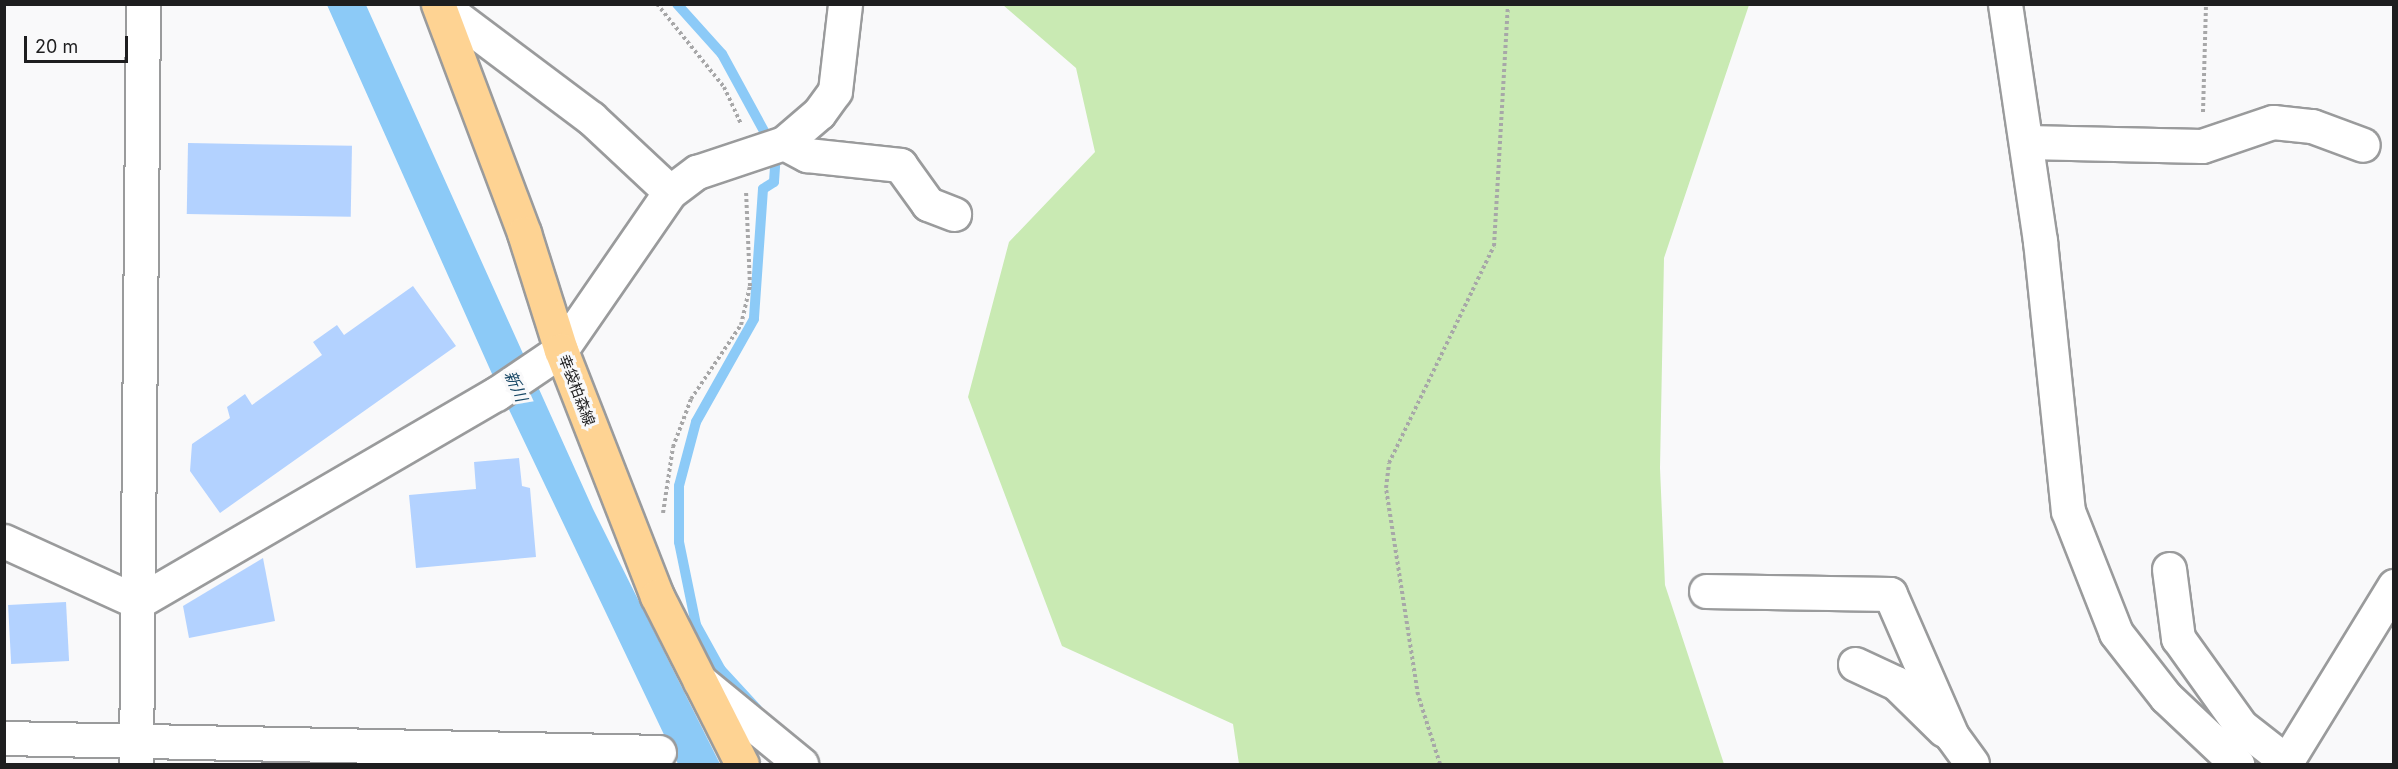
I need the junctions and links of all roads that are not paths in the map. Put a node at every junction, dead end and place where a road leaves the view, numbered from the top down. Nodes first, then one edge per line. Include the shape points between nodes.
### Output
1 (142, 4) edge
2 (438, 4) edge
3 (845, 4) edge
4 (2005, 4) edge
5 (2027, 142) junction
6 (784, 143) junction
7 (2363, 145) dead end
8 (670, 192) junction
9 (954, 214) dead end
10 (550, 357) junction
11 (4, 541) edge
12 (2169, 569) dead end
13 (2394, 586) edge
14 (1706, 591) dead end
15 (138, 602) junction
16 (1856, 664) dead end
17 (700, 681) junction
18 (1952, 736) junction
19 (4, 738) edge
20 (136, 752) edge
21 (659, 752) dead end
22 (2286, 763) edge
23 (742, 765) edge
24 (801, 765) edge
25 (1972, 765) edge
26 (2237, 765) edge

1 - 15 street
2 - 8 street via 591,118
2 - 10 main road, 幸袋柏森線 via 524,233
3 - 6 street via 835,91 819,113
4 - 5 street
5 - 7 street via 2202,146 2273,122 2312,126
5 - 26 street via 2068,511 2115,633 2166,697
6 - 8 street via 746,152 697,172
6 - 9 street via 807,155 900,165 928,204
8 - 10 street
10 - 15 street via 496,394
10 - 17 main road, 幸袋柏森線 via 657,596
11 - 15 street
12 - 22 street via 2178,638 2241,726
13 - 22 street
14 - 18 street via 1890,594
15 - 20 street
16 - 18 street via 1896,683
17 - 23 main road, 幸袋柏森線
17 - 24 street
18 - 25 street
19 - 20 street
20 - 21 street

